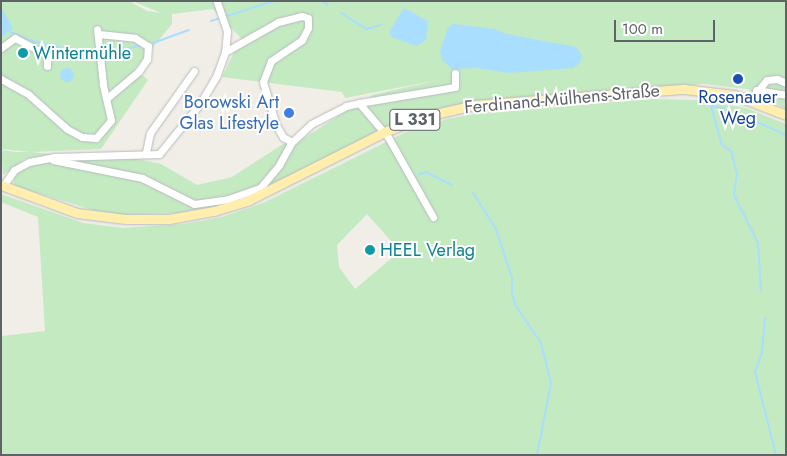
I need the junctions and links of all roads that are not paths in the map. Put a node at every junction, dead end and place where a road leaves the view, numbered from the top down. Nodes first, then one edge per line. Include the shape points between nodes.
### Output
1 (217, 2) edge
2 (1, 48) edge
3 (225, 52) junction
4 (47, 66) dead end
5 (194, 71) dead end
6 (455, 73) dead end
7 (1, 79) edge
8 (786, 83) edge
9 (756, 90) junction
10 (786, 95) edge
11 (107, 98) junction
12 (750, 100) junction
13 (359, 103) junction
14 (786, 115) edge
15 (384, 132) junction
16 (292, 142) junction
17 (146, 152) junction
18 (43, 159) junction
19 (2, 185) edge
20 (433, 217) dead end

1 - 3 street via 227,31
2 - 4 street via 15,38 48,55
3 - 16 street via 278,22 296,16 308,18 308,28 302,40 271,61 263,82 276,125 283,137
3 - 17 street via 216,77 167,147 159,154
5 - 17 street via 150,133
6 - 13 street via 455,87
7 - 11 street via 28,94 50,116 82,137 96,138 106,130 111,120
8 - 9 street via 772,78
9 - 10 street
9 - 12 street
11 - 11 street via 98,32 135,38 148,46 147,59 139,70
12 - 14 main road, Ferdinand-Mülhens-Straße / L 331
12 - 15 main road, Ferdinand-Mülhens-Straße / L 331 via 719,92 684,89 515,100 448,110
13 - 15 street
13 - 16 street via 311,124
15 - 19 main road, Ferdinand-Mülhens-Straße / L 331 via 266,194 184,217 153,220 98,216 53,206
15 - 20 street
16 - 18 street via 260,188 228,199 194,204 142,178
17 - 18 street
18 - 19 street via 14,170

